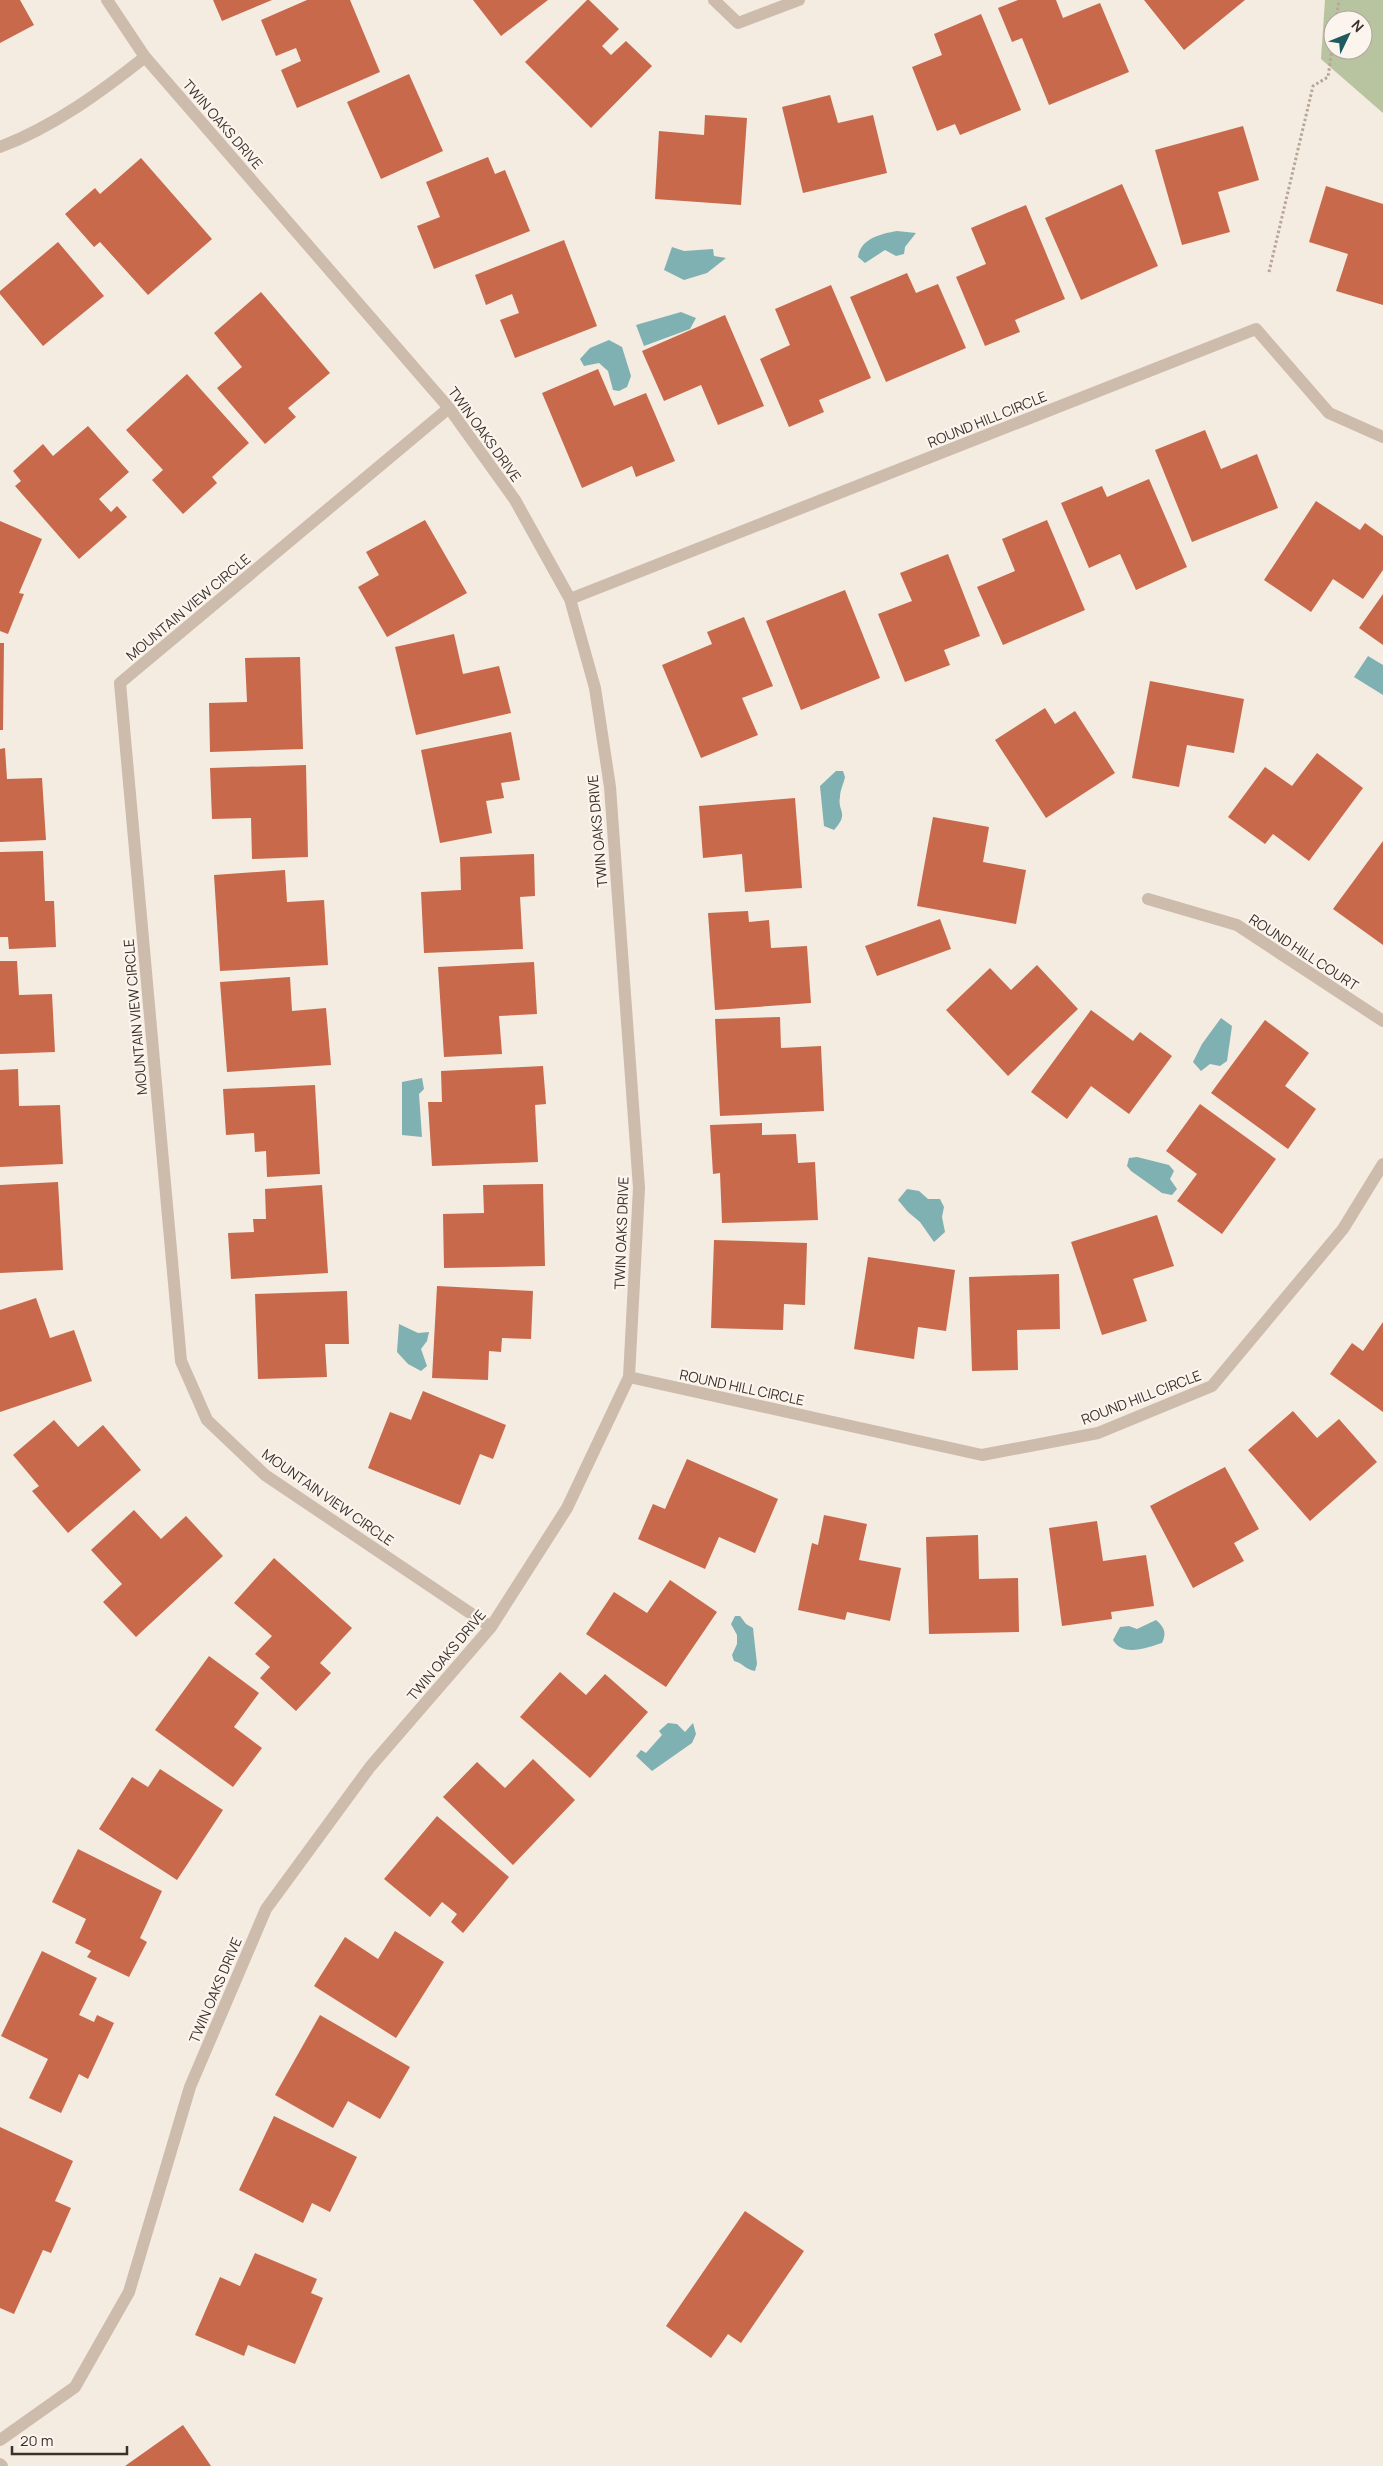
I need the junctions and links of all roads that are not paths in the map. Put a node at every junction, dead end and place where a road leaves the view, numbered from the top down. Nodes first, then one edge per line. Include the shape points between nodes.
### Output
1 (107, 0) edge
2 (714, 0) edge
3 (799, 0) edge
4 (145, 57) junction
5 (0, 147) edge
6 (449, 408) junction
7 (1383, 437) edge
8 (570, 599) junction
9 (1148, 900) dead end
10 (1383, 1021) edge
11 (1383, 1164) edge
12 (629, 1378) junction
13 (491, 1627) junction
14 (0, 2440) edge

1 - 4 street, TWIN OAKS DRIVE
2 - 3 street via 738,23
4 - 5 street via 102,91 21,139
4 - 6 street, TWIN OAKS DRIVE
6 - 8 street, TWIN OAKS DRIVE via 515,500
6 - 13 street, MOUNTAIN VIEW CIRCLE via 120,683 181,1362 207,1420 265,1475
7 - 8 street, ROUND HILL CIRCLE via 1329,413 1256,329
8 - 12 street, TWIN OAKS DRIVE via 595,688 610,787 639,1188
9 - 10 street, ROUND HILL COURT via 1237,925
11 - 12 street, ROUND HILL CIRCLE via 1342,1229 1212,1386 1098,1433 982,1456
12 - 13 street, TWIN OAKS DRIVE via 567,1508
13 - 14 street, TWIN OAKS DRIVE via 370,1767 266,1908 190,2087 129,2292 76,2388

